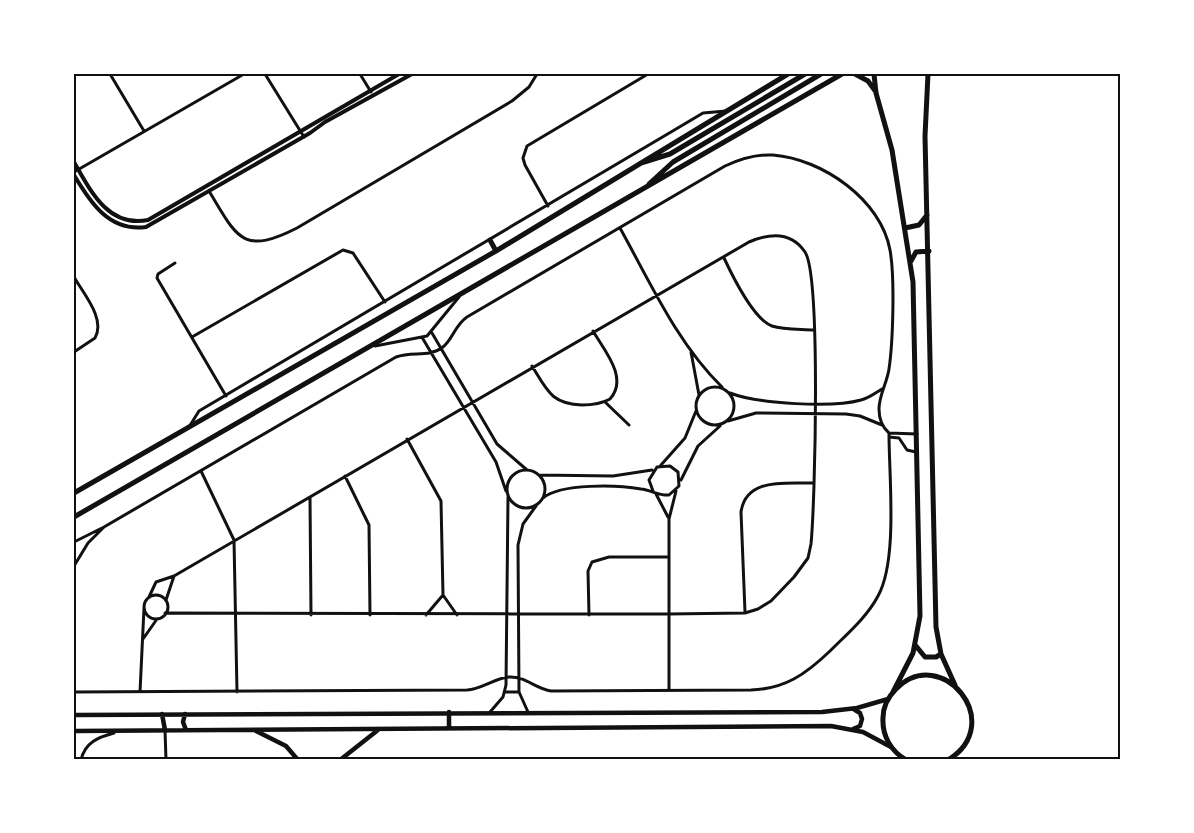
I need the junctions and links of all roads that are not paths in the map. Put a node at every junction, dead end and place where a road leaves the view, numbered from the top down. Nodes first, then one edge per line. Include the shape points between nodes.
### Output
1 (110, 74) edge
2 (244, 74) edge
3 (265, 74) edge
4 (360, 74) edge
5 (399, 74) edge
6 (412, 74) edge
7 (537, 74) edge
8 (648, 74) edge
9 (787, 74) edge
10 (805, 74) edge
11 (821, 74) edge
12 (842, 74) edge
13 (855, 74) edge
14 (874, 74) edge
15 (928, 74) edge
16 (370, 90) junction
17 (876, 93) junction
18 (374, 96) junction
19 (726, 111) junction
20 (144, 131) junction
21 (300, 131) junction
22 (304, 137) junction
23 (74, 162) edge
24 (638, 164) junction
25 (75, 172) edge
26 (646, 188) junction
27 (208, 189) junction
28 (548, 206) junction
29 (928, 213) junction
30 (620, 228) junction
31 (905, 228) junction
32 (490, 240) junction
33 (496, 251) junction
34 (929, 251) junction
35 (724, 258) junction
36 (176, 263) dead end
37 (910, 264) junction
38 (74, 277) edge
39 (462, 294) junction
40 (656, 294) junction
41 (385, 302) junction
42 (813, 330) junction
43 (592, 331) junction
44 (432, 333) junction
45 (192, 337) junction
46 (423, 339) junction
47 (367, 348) junction
48 (441, 348) junction
49 (691, 350) junction
50 (74, 352) edge
51 (432, 353) junction
52 (532, 366) junction
53 (722, 387) junction
54 (883, 388) junction
55 (730, 393) junction
56 (699, 395) junction
57 (226, 396) junction
58 (472, 401) junction
59 (605, 402) junction
60 (814, 403) junction
61 (463, 406) junction
62 (696, 409) junction
63 (814, 414) junction
64 (728, 421) junction
65 (628, 425) dead end
66 (721, 425) junction
67 (882, 425) junction
68 (187, 431) junction
69 (918, 434) junction
70 (890, 435) junction
71 (407, 439) junction
72 (918, 452) junction
73 (660, 465) junction
74 (654, 469) junction
75 (527, 470) junction
76 (201, 471) junction
77 (538, 475) junction
78 (345, 476) junction
79 (680, 482) junction
80 (813, 483) junction
81 (677, 490) junction
82 (507, 491) junction
83 (654, 491) junction
84 (75, 492) edge
85 (310, 497) junction
86 (508, 497) junction
87 (543, 498) junction
88 (536, 506) junction
89 (74, 517) edge
90 (669, 519) junction
91 (104, 527) junction
92 (234, 540) junction
93 (74, 542) edge
94 (668, 557) junction
95 (74, 566) edge
96 (174, 576) junction
97 (444, 595) junction
98 (149, 597) junction
99 (166, 601) junction
100 (144, 608) junction
101 (165, 613) junction
102 (745, 613) junction
103 (668, 614) junction
104 (236, 615) junction
105 (311, 615) junction
106 (370, 615) junction
107 (426, 615) junction
108 (457, 615) junction
109 (508, 615) junction
110 (520, 615) junction
111 (590, 615) junction
112 (157, 618) junction
113 (143, 639) junction
114 (916, 644) junction
115 (941, 654) junction
116 (506, 677) junction
117 (519, 678) junction
118 (955, 685) junction
119 (669, 690) junction
120 (74, 692) edge
121 (140, 692) junction
122 (237, 692) junction
123 (505, 692) junction
124 (519, 692) junction
125 (893, 692) junction
126 (888, 698) junction
127 (851, 709) junction
128 (449, 712) junction
129 (490, 712) junction
130 (528, 712) junction
131 (162, 714) junction
132 (185, 714) junction
133 (74, 715) edge
134 (448, 728) junction
135 (380, 729) junction
136 (850, 729) junction
137 (121, 730) junction
138 (165, 730) junction
139 (186, 730) junction
140 (253, 730) junction
141 (74, 731) edge
142 (893, 749) junction
143 (960, 751) junction
144 (81, 759) edge
145 (166, 759) edge
146 (298, 759) edge
147 (340, 759) edge
148 (905, 759) edge
149 (948, 759) edge
150 (955, 759) edge

1 - 20 street
2 - 20 street
3 - 21 street
4 - 16 street
5 - 16 street
6 - 18 street
7 - 27 street via 512,101 272,240 253,242 239,235
8 - 28 street via 527,146 525,165
9 - 19 main road
10 - 24 main road via 663,157
11 - 26 main road via 673,162
12 - 26 main road
13 - 17 main road via 868,81
14 - 17 main road
15 - 29 main road
16 - 18 street
16 - 21 street
17 - 31 main road via 892,150
18 - 22 street
19 - 24 main road
19 - 28 street via 703,113
20 - 25 street
21 - 22 street
21 - 27 street
22 - 27 street
23 - 25 street
24 - 33 main road
25 - 27 street via 97,211 135,228 152,225
26 - 39 main road
28 - 32 street
29 - 31 main road via 919,225
29 - 34 main road
30 - 40 street
30 - 48 street via 458,323
30 - 54 street via 724,166 748,157 788,157 821,169 867,205 884,229 890,250 890,366
31 - 37 main road
32 - 33 main road
32 - 41 street
33 - 68 main road
34 - 37 main road via 916,252
34 - 115 main road via 936,627
35 - 40 street
35 - 42 street via 754,311 765,322
35 - 42 street via 749,242 773,234 799,245 810,262
36 - 45 street via 157,278
37 - 69 main road
38 - 50 street via 99,327 95,338
39 - 44 street
39 - 47 main road
40 - 43 street
40 - 49 street
41 - 45 street via 353,253 343,250
41 - 57 street
42 - 60 street
43 - 52 street
43 - 59 street via 617,378 615,394
44 - 46 street
44 - 48 street
45 - 57 street
46 - 47 street
46 - 51 street
47 - 89 main road
48 - 51 street
48 - 58 street
49 - 53 street
49 - 56 street
51 - 61 street
51 - 76 street via 396,357
52 - 58 street
52 - 59 street via 557,401 580,405
53 - 55 street
53 - 56 street via 706,388
54 - 60 street via 861,400
54 - 67 street via 879,407
55 - 60 street via 766,402
55 - 64 street via 734,411
56 - 62 street
57 - 68 street via 195,414
58 - 61 street
58 - 75 street via 501,449
59 - 65 street
60 - 63 street
61 - 71 street
61 - 82 street via 500,469
62 - 66 street via 705,423
62 - 73 street via 685,438
63 - 64 street via 756,413
63 - 67 street via 854,414
63 - 80 street
64 - 66 street
66 - 79 street via 698,446
67 - 70 street
68 - 84 main road
69 - 70 street
69 - 72 main road
70 - 72 street via 899,438 907,450
70 - 119 street via 889,561 883,587 866,614 817,663 790,682 758,690
71 - 78 street
71 - 97 street via 441,501
72 - 114 main road via 920,606
73 - 74 street
73 - 79 street via 674,468
74 - 77 street via 613,476
74 - 83 street via 649,480
75 - 77 street
75 - 82 street via 514,474
76 - 91 street
76 - 92 street
77 - 87 street via 545,486
78 - 85 street
78 - 106 street via 369,525
79 - 81 street
80 - 102 street via 808,558 771,602
80 - 102 street via 764,486 745,499 741,512
81 - 83 street via 669,495
81 - 90 street
82 - 86 street
83 - 87 street via 565,489 552,491
83 - 90 street
85 - 92 street
85 - 105 street
86 - 88 street via 524,508
86 - 109 street
87 - 88 street
88 - 110 street via 519,537
90 - 94 street
91 - 93 street
91 - 95 street
92 - 96 street
92 - 104 street
94 - 103 street
94 - 111 street via 609,557 592,562 588,571
96 - 98 street via 156,582
96 - 99 street
97 - 107 street
97 - 108 street
98 - 99 street via 158,595
98 - 100 street
99 - 101 street
100 - 112 street via 148,616
100 - 113 street
101 - 104 street
101 - 112 street
102 - 103 street
103 - 111 street
103 - 119 street
104 - 105 street
104 - 122 street
105 - 106 street
106 - 107 street
107 - 108 street
108 - 109 street
109 - 110 street
109 - 116 street
110 - 111 street
110 - 117 street
112 - 113 street
113 - 121 street
114 - 115 main road via 925,657
114 - 125 main road
115 - 118 main road
116 - 117 street
116 - 122 street via 486,687 467,690
116 - 123 street
117 - 119 street via 543,690
117 - 124 street
118 - 125 main road via 942,678 921,676 906,681
118 - 143 main road via 968,702 972,716
120 - 121 street
121 - 122 street
123 - 124 street
123 - 129 street
124 - 130 street
125 - 126 main road
126 - 127 main road
126 - 142 main road via 882,721
127 - 130 main road
127 - 136 main road via 860,713 862,719 858,727
128 - 129 main road
128 - 132 main road
128 - 134 main road
129 - 130 main road
131 - 132 main road
131 - 133 main road
131 - 138 main road
132 - 139 main road
134 - 135 main road
134 - 136 main road
135 - 140 main road
135 - 147 main road
136 - 142 main road via 871,735
137 - 138 main road
137 - 141 main road
137 - 144 street via 92,742
138 - 139 main road
138 - 145 street
139 - 140 main road
140 - 146 main road via 286,746
142 - 148 main road
143 - 149 main road
143 - 150 main road

